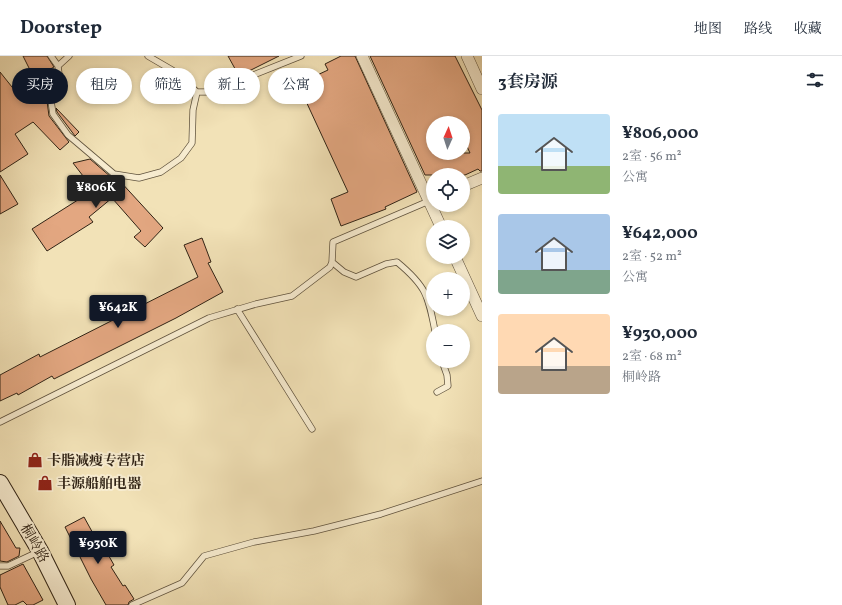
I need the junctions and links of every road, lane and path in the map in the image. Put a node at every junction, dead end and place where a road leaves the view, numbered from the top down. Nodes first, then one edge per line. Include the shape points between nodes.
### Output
1 (51, 56) edge
2 (69, 56) edge
3 (148, 56) edge
4 (301, 56) edge
5 (362, 56) edge
6 (467, 56) edge
7 (58, 66) junction
8 (482, 89) edge
9 (197, 92) junction
10 (482, 178) edge
11 (470, 183) edge
12 (426, 190) edge
13 (426, 202) edge
14 (332, 262) junction
15 (458, 264) edge
16 (237, 309) junction
17 (482, 316) edge
18 (434, 324) edge
19 (444, 368) edge
20 (437, 392) dead end
21 (0, 422) edge
22 (312, 428) dead end
23 (482, 481) edge
24 (0, 483) edge
25 (40, 551) junction
26 (0, 566) edge
27 (67, 605) edge
28 (132, 605) edge

1 - 7 lane
2 - 7 lane
3 - 9 lane via 172,70
4 - 9 lane via 211,92
5 - 12 street
6 - 8 street
7 - 9 lane via 60,82 51,101 53,114 68,135 114,174 139,178 161,172 181,158 192,143 193,110
10 - 11 street
13 - 14 lane via 333,242
14 - 16 lane via 318,278 292,296
14 - 18 lane via 344,272 356,277 397,262 424,288
15 - 17 street
16 - 21 lane via 209,318
16 - 22 lane
19 - 20 lane via 448,386
23 - 28 lane via 381,514 314,532 254,542 204,556 182,583
24 - 25 main road, 桐岭路
25 - 26 lane via 8,566
25 - 27 main road, 桐岭路

